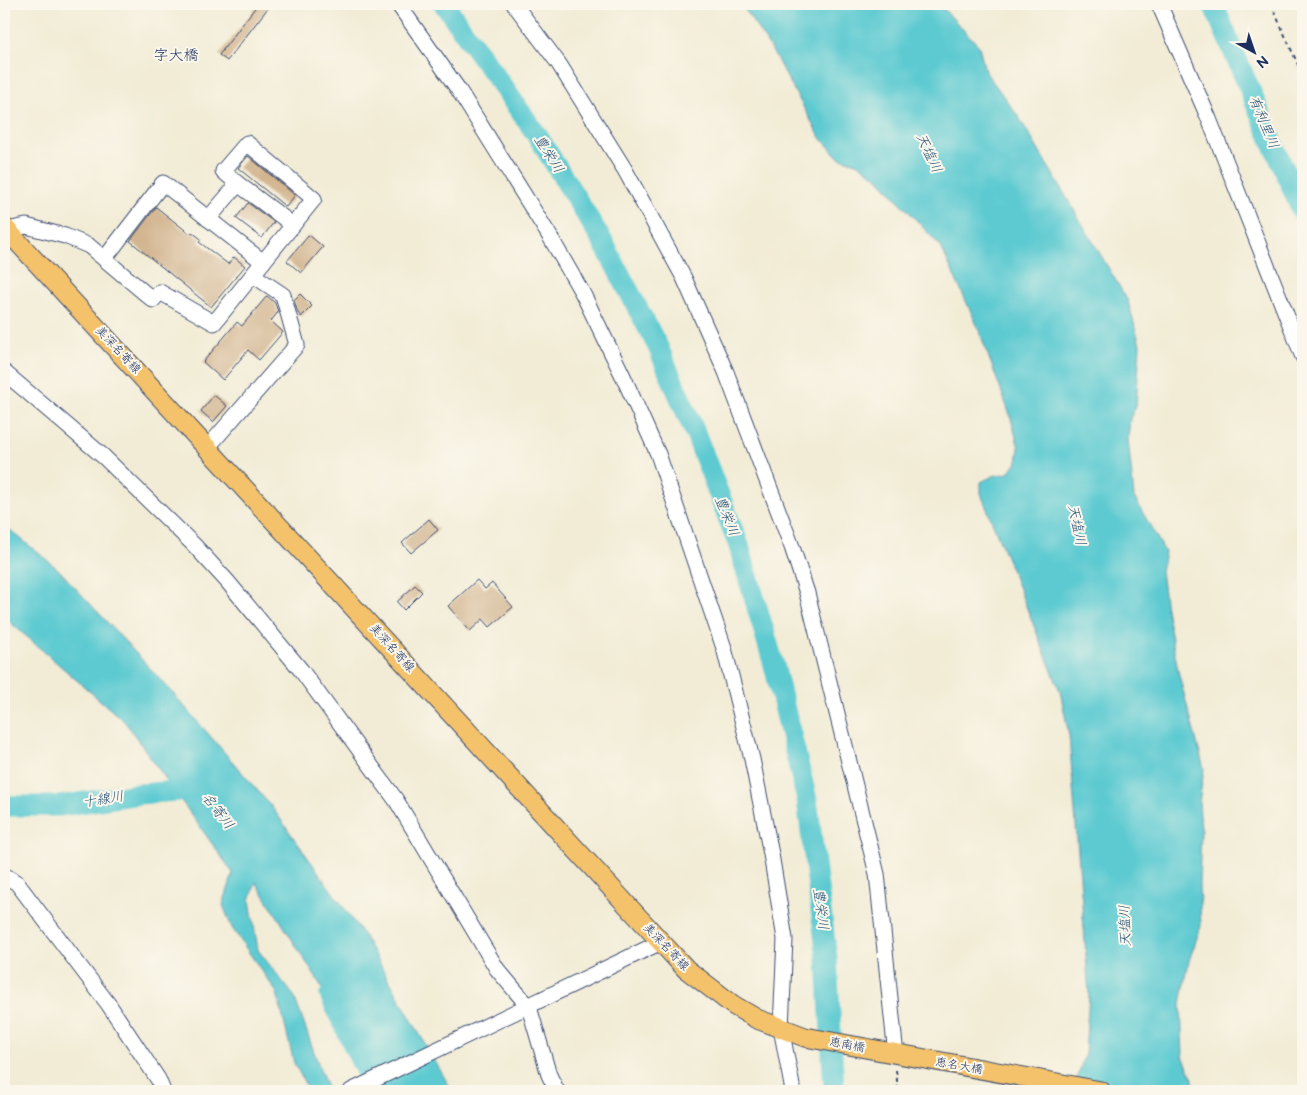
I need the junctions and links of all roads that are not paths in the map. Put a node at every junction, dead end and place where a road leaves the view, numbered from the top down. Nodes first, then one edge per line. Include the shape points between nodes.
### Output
1 (398, 4) edge
2 (514, 4) edge
3 (1159, 4) edge
4 (238, 184) junction
5 (208, 219) junction
6 (293, 225) junction
7 (5, 228) edge
8 (105, 258) junction
9 (263, 262) junction
10 (253, 275) junction
11 (1303, 357) edge
12 (4, 372) edge
13 (208, 447) junction
14 (4, 875) edge
15 (661, 942) junction
16 (529, 1007) junction
17 (780, 1028) junction
18 (805, 1037) joint
19 (897, 1055) junction
20 (163, 1091) edge
21 (351, 1091) edge
22 (557, 1091) edge
23 (794, 1091) edge
24 (1101, 1091) edge

1 - 17 street via 458,89 549,235 583,294 658,454 724,648 772,854 785,939
2 - 19 street via 559,64 625,170 684,278 726,372 789,537 807,593 877,874
3 - 11 street via 1209,118
4 - 5 street
4 - 6 street
4 - 6 street via 223,171 247,143 314,199
5 - 8 street via 163,183
5 - 9 street
6 - 9 street
7 - 8 street via 26,226 65,236 89,246
7 - 13 main road, 美深名寄線
8 - 10 street via 153,300 160,292 214,323
9 - 10 street
10 - 13 street via 283,295 297,345
12 - 16 street via 104,457 234,588 301,670 396,800 497,969
13 - 15 main road, 美深名寄線
14 - 20 street via 17,883 108,1005
15 - 16 street
15 - 17 main road, 美深名寄線 via 709,989 757,1019
16 - 21 street
16 - 22 street via 548,1075
17 - 18 main road, 美深名寄線
17 - 23 street
18 - 19 main road, 恵南橋
19 - 24 main road, 恵名大橋

